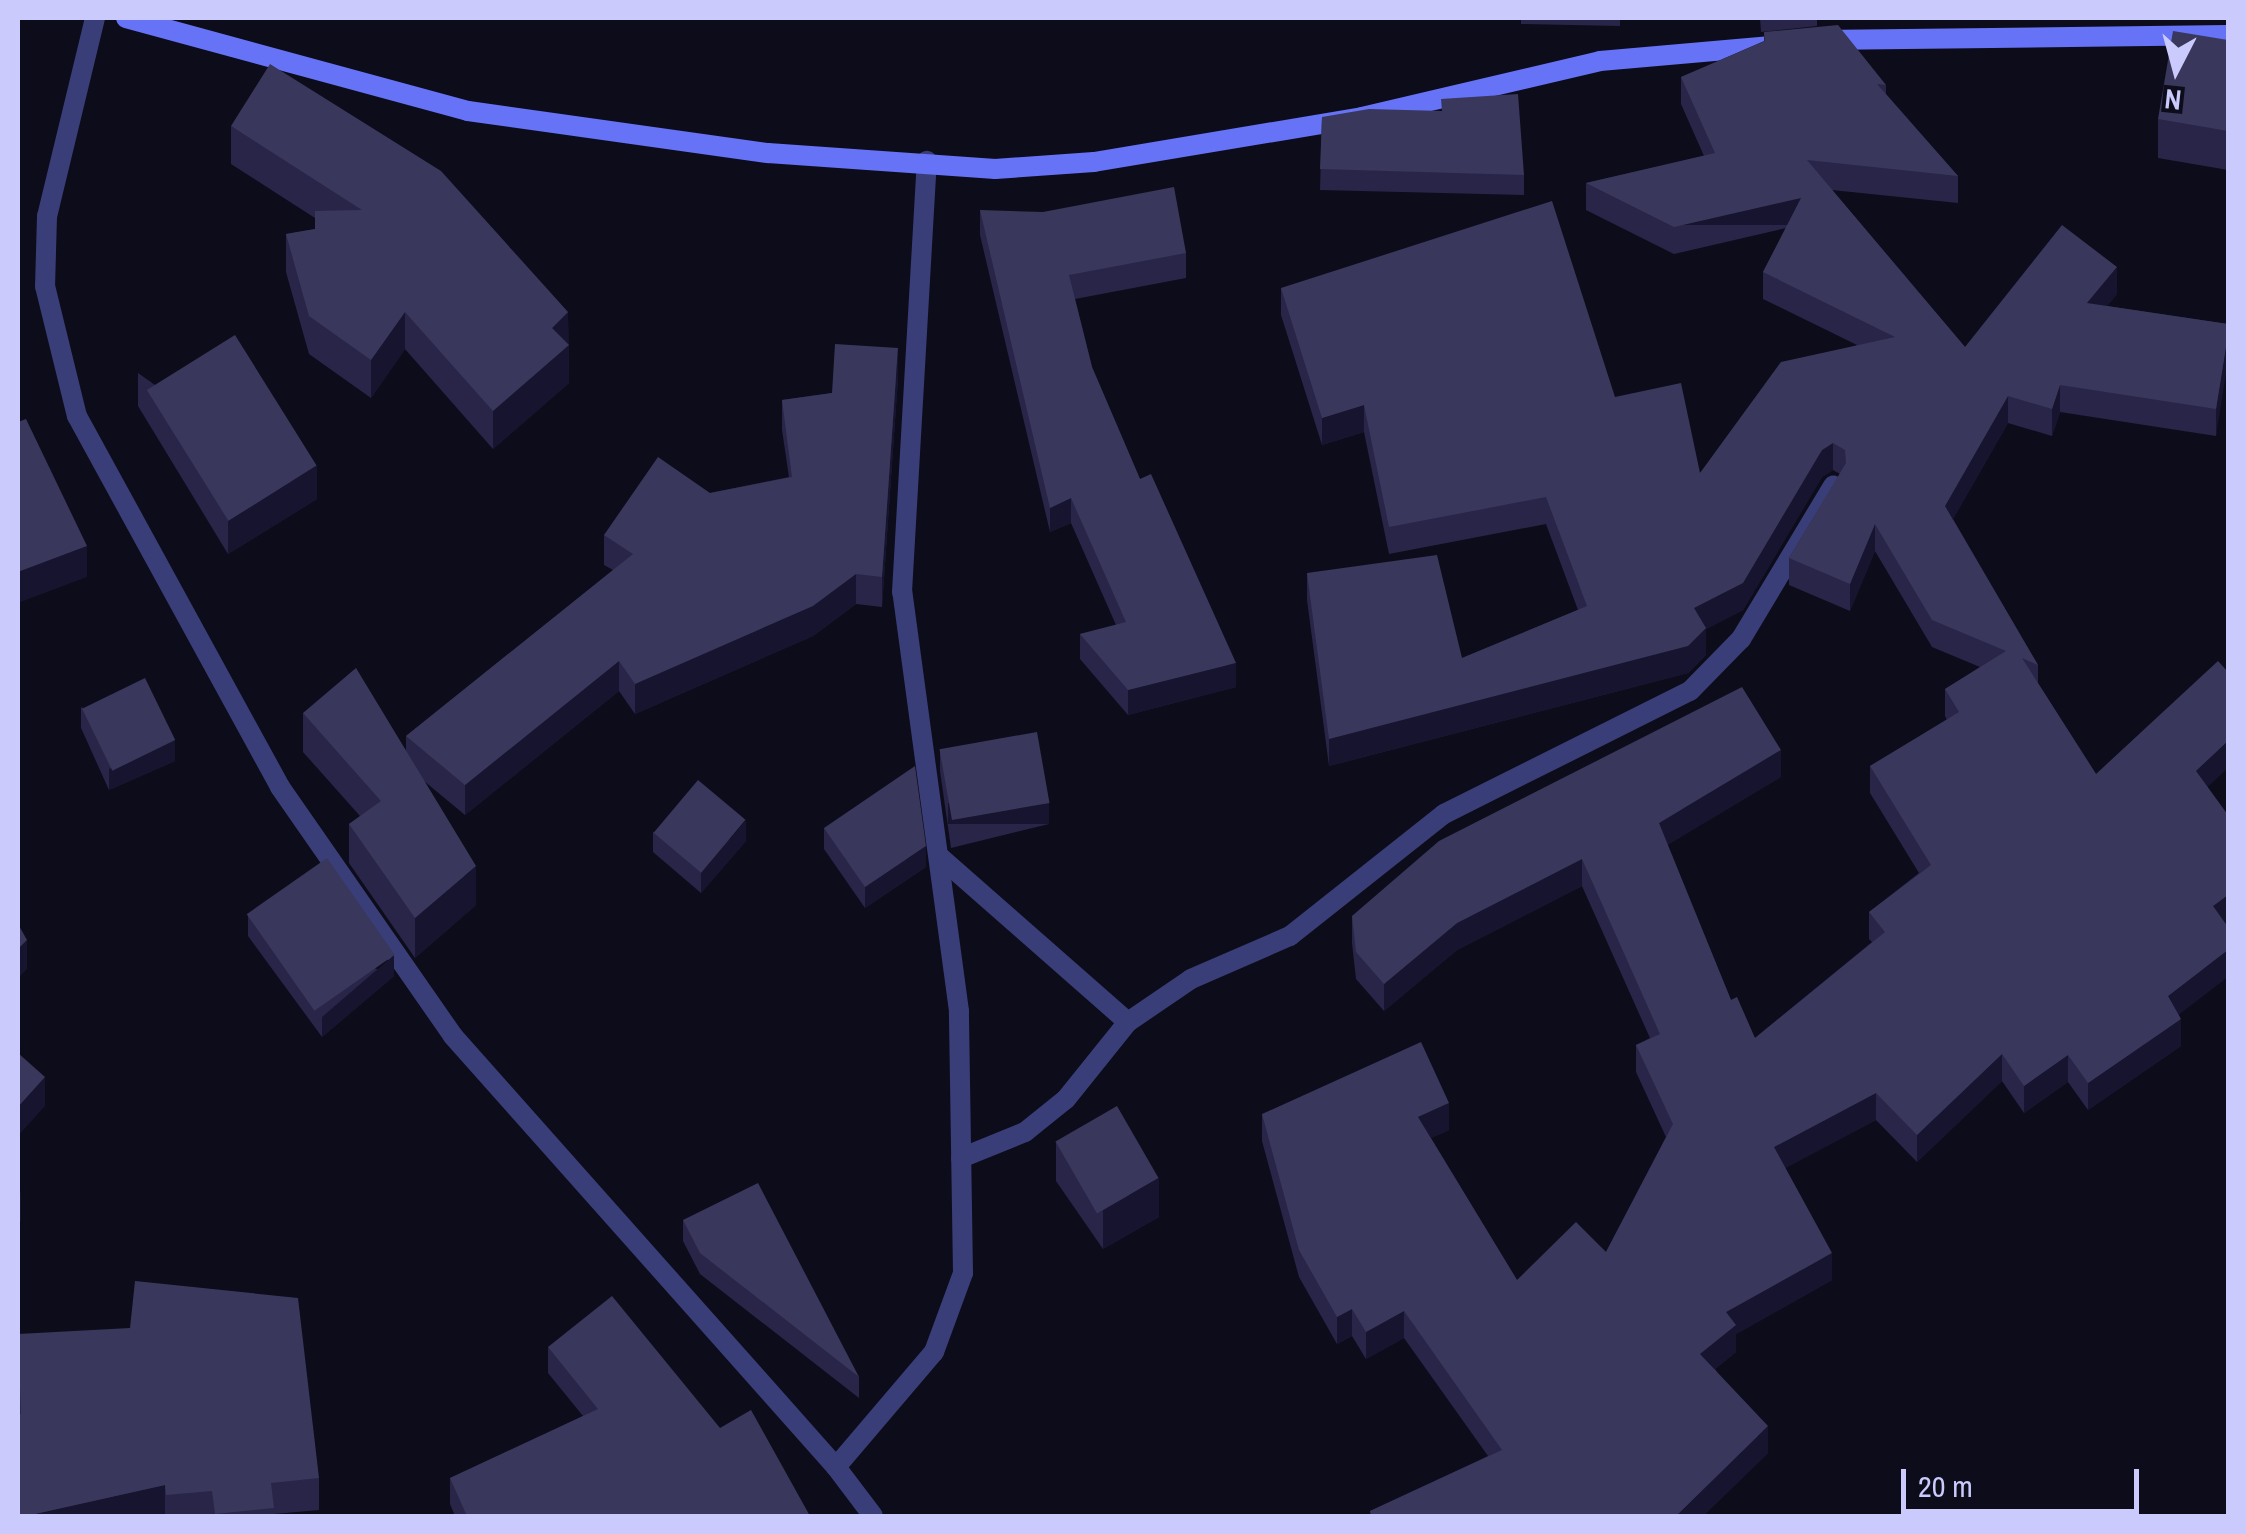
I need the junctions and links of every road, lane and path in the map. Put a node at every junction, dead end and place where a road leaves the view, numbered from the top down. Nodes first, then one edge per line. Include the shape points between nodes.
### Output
1 (96, 18) edge
2 (126, 18) edge
3 (2228, 34) edge
4 (926, 160) junction
5 (1834, 484) edge
6 (940, 858) junction
7 (1128, 1022) junction
8 (961, 1158) junction
9 (836, 1467) junction
10 (873, 1516) edge

1 - 9 street via 47,216 45,286 77,416 280,787 453,1036
2 - 4 street via 468,111 768,153
3 - 4 street via 1840,38 1600,61 1362,117 1094,162 995,169
4 - 6 street via 902,592
5 - 7 street via 1740,640 1690,691 1444,814 1290,936 1191,979
6 - 7 street
6 - 8 street via 960,1011
7 - 8 street via 1066,1099 1025,1132
8 - 9 street via 963,1273 934,1352
9 - 10 street

